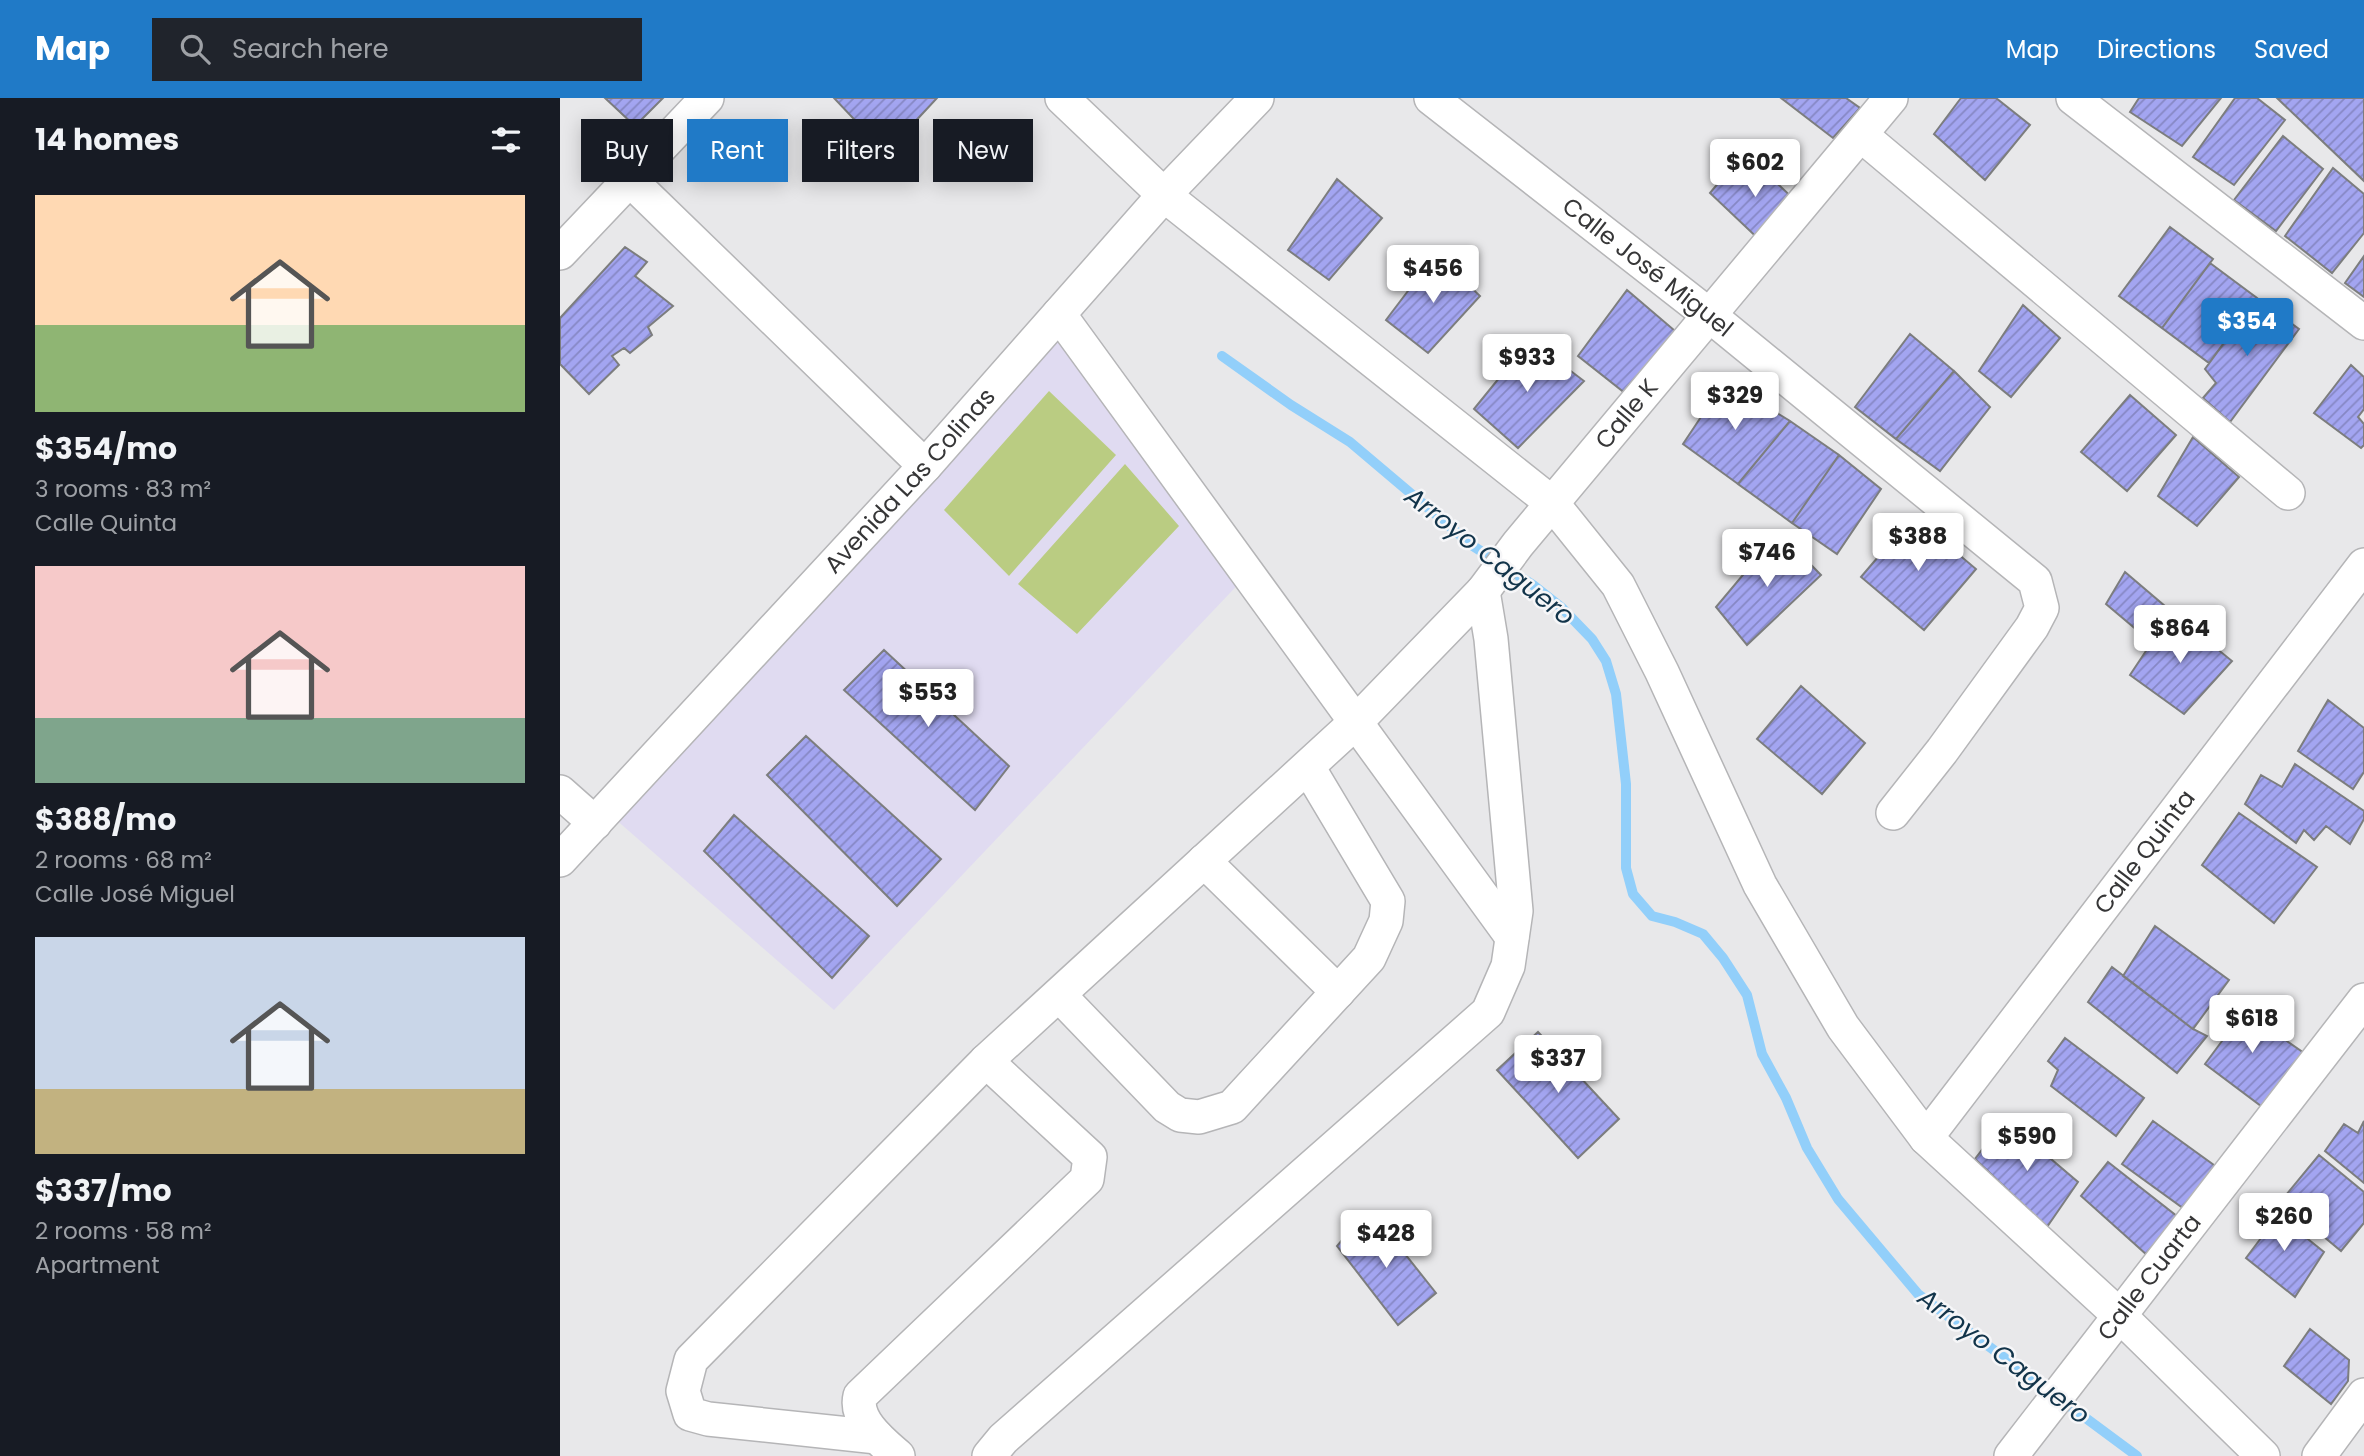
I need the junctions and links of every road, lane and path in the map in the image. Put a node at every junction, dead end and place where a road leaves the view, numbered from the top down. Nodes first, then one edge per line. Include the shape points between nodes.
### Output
1 (707, 98) edge
2 (1062, 98) edge
3 (1257, 98) edge
4 (1431, 98) edge
5 (1891, 98) edge
6 (2073, 98) edge
7 (673, 133) edge
8 (1861, 135) junction
9 (626, 182) edge
10 (632, 182) edge
11 (1164, 195) junction
12 (560, 253) edge
13 (1059, 314) junction
14 (1709, 315) junction
15 (2364, 323) edge
16 (925, 466) junction
17 (2288, 493) dead end
18 (1552, 503) junction
19 (2364, 565) edge
20 (1488, 584) junction
21 (1356, 722) junction
22 (1308, 767) junction
23 (560, 792) edge
24 (1893, 813) dead end
25 (595, 823) junction
26 (560, 860) edge
27 (1204, 861) junction
28 (1512, 937) junction
29 (1338, 992) junction
30 (1059, 995) junction
31 (2364, 1000) edge
32 (986, 1061) junction
33 (1926, 1138) junction
34 (2120, 1316) junction
35 (2364, 1395) edge
36 (887, 1447) edge
37 (989, 1456) edge
38 (2011, 1456) edge
39 (2263, 1456) edge
40 (2319, 1456) edge

1 - 7 street
2 - 11 street
3 - 11 street, Avenida Las Colinas
4 - 14 street, Calle José Miguel
5 - 8 street, Calle K
6 - 15 street
8 - 14 street, Calle K
8 - 17 street
9 - 12 street
10 - 16 street
11 - 13 street, Avenida Las Colinas
11 - 18 street
13 - 16 street, Avenida Las Colinas
13 - 21 street
14 - 18 street, Calle K
14 - 24 street, Calle José Miguel via 2035,581 2042,608 2032,628
16 - 25 street, Avenida Las Colinas
18 - 20 street, Calle K
18 - 33 street via 1618,585 1760,885 1815,980 1843,1027
19 - 33 street, Calle Quinta
20 - 21 street, Calle K
20 - 28 street via 1516,911
21 - 22 street, Calle K
21 - 28 street
22 - 27 street, Calle K
22 - 29 street via 1388,901 1386,921 1369,958
23 - 25 street
25 - 26 street, Avenida Las Colinas
27 - 29 street
27 - 30 street, Calle K
28 - 37 street via 1508,966 1488,1012
29 - 30 street via 1232,1107 1199,1117 1180,1115 1167,1107
30 - 32 street, Calle K
31 - 34 street, Calle Cuarta
32 - 36 street via 1090,1157 1087,1179 860,1396 862,1415
32 - 36 street, Calle K via 691,1360 683,1391 690,1414 708,1419
33 - 34 street
34 - 38 street, Calle Cuarta
34 - 39 street
35 - 40 street

